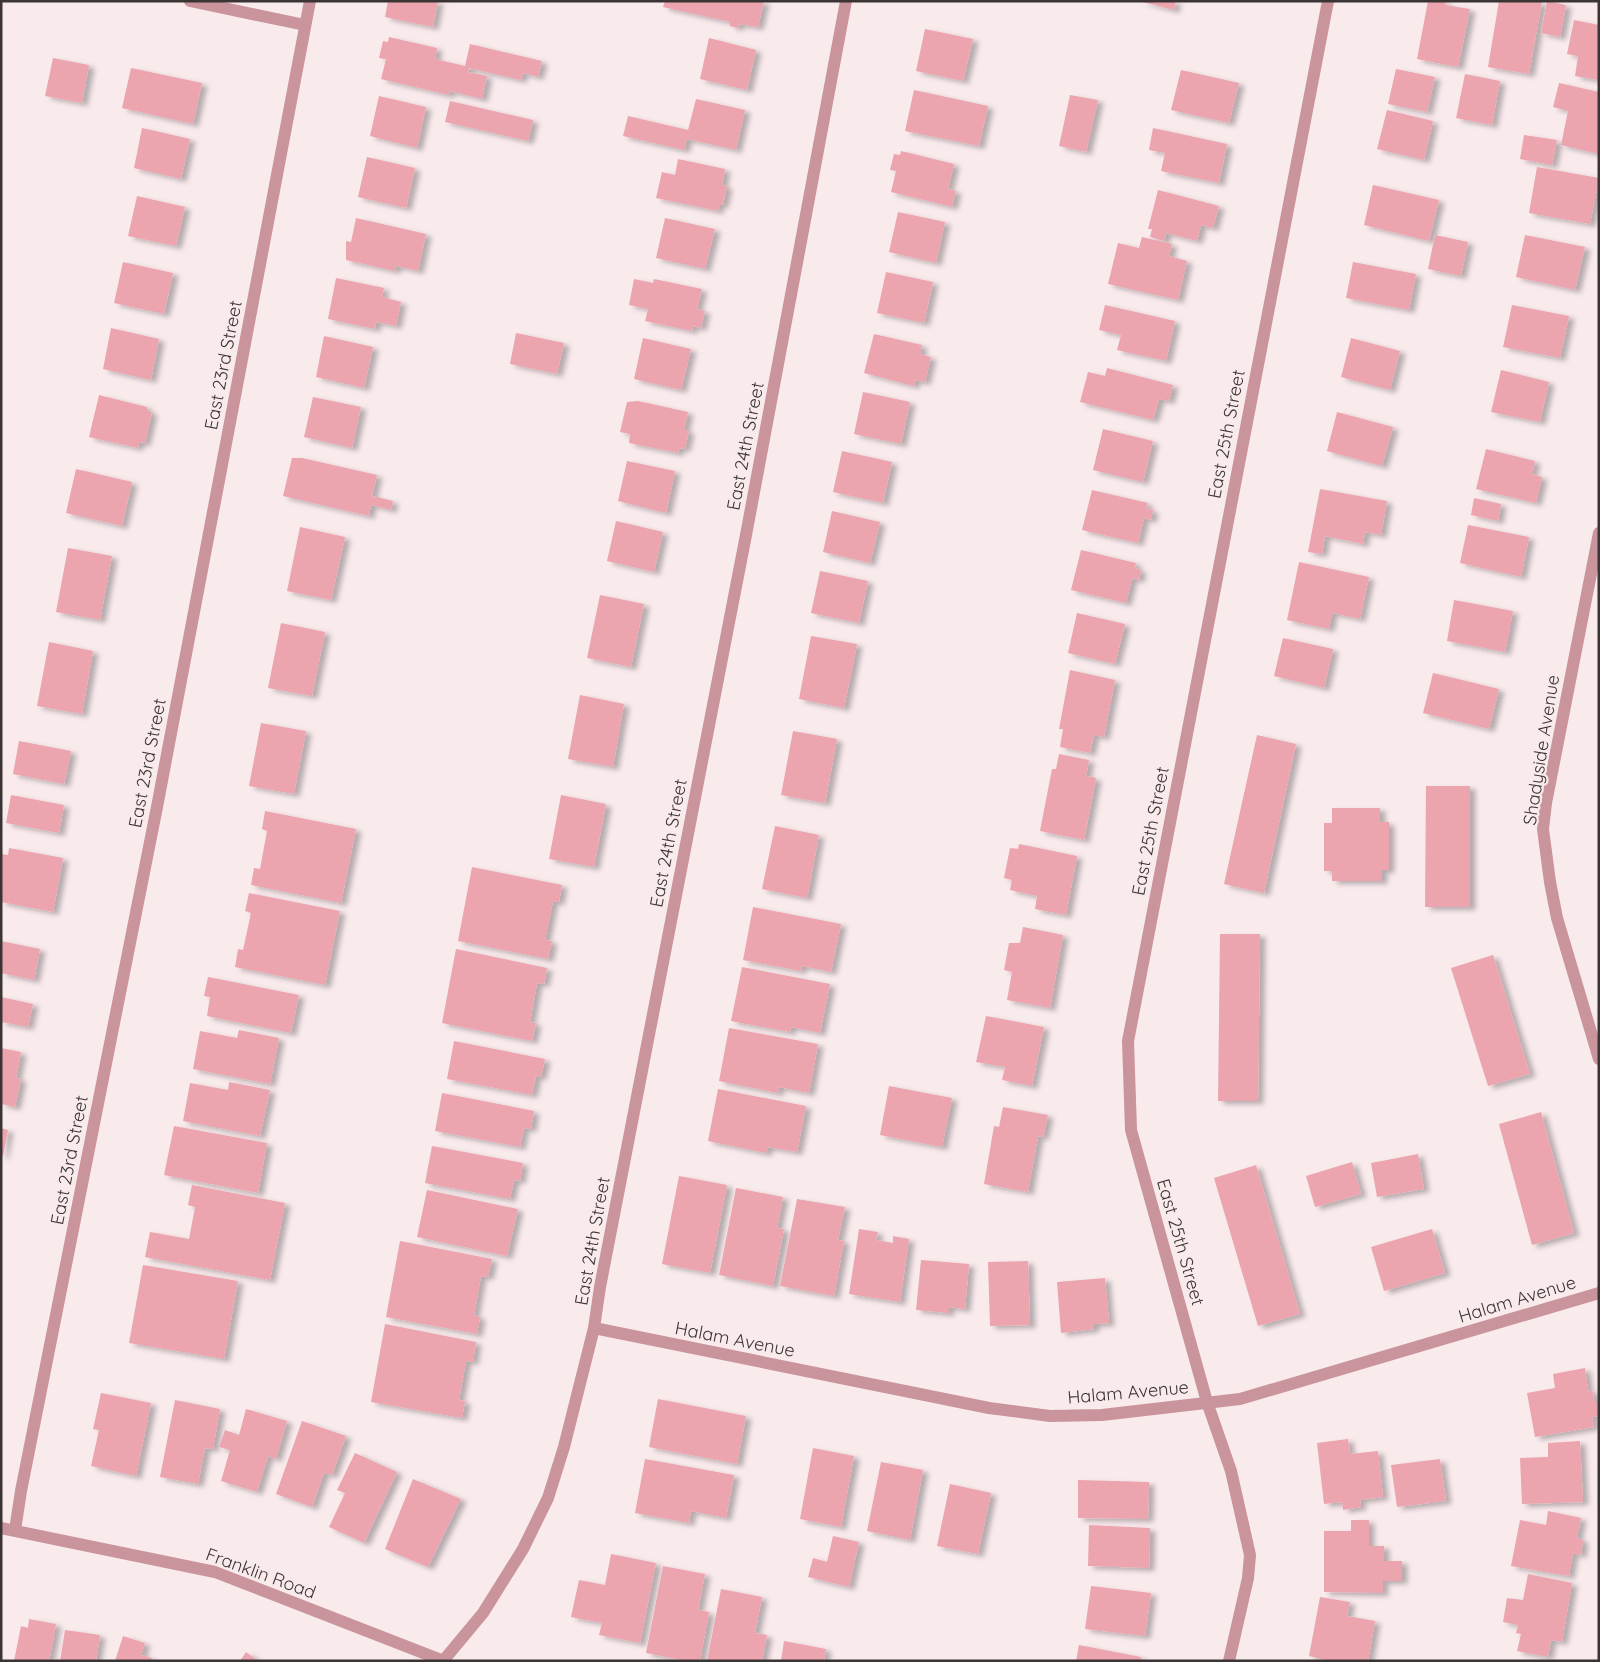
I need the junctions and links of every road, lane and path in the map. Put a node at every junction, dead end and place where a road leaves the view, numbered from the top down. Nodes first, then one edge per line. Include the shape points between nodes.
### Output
1 (190, 1) edge
2 (310, 1) edge
3 (846, 1) edge
4 (1328, 1) edge
5 (305, 25) junction
6 (1599, 533) edge
7 (1599, 1059) edge
8 (1599, 1293) edge
9 (594, 1328) junction
10 (1208, 1402) junction
11 (1, 1528) edge
12 (15, 1530) junction
13 (444, 1661) edge
14 (1229, 1661) edge

1 - 5 street
2 - 5 street, East 23rd Street
3 - 9 street, East 24th Street
4 - 10 street, East 25th Street via 1128,1041 1131,1130
5 - 12 street, East 23rd Street via 157,807
6 - 7 street, Shadyside Avenue via 1543,829 1557,918
8 - 10 street, Halam Avenue via 1240,1399
9 - 10 street, Halam Avenue via 989,1408 1050,1416 1102,1415
9 - 13 street, East 24th Street via 548,1498 523,1549 483,1613
10 - 14 street, East 25th Street via 1231,1471 1250,1555 1248,1578
11 - 12 street, Franklin Road
12 - 13 street, Franklin Road via 215,1572

